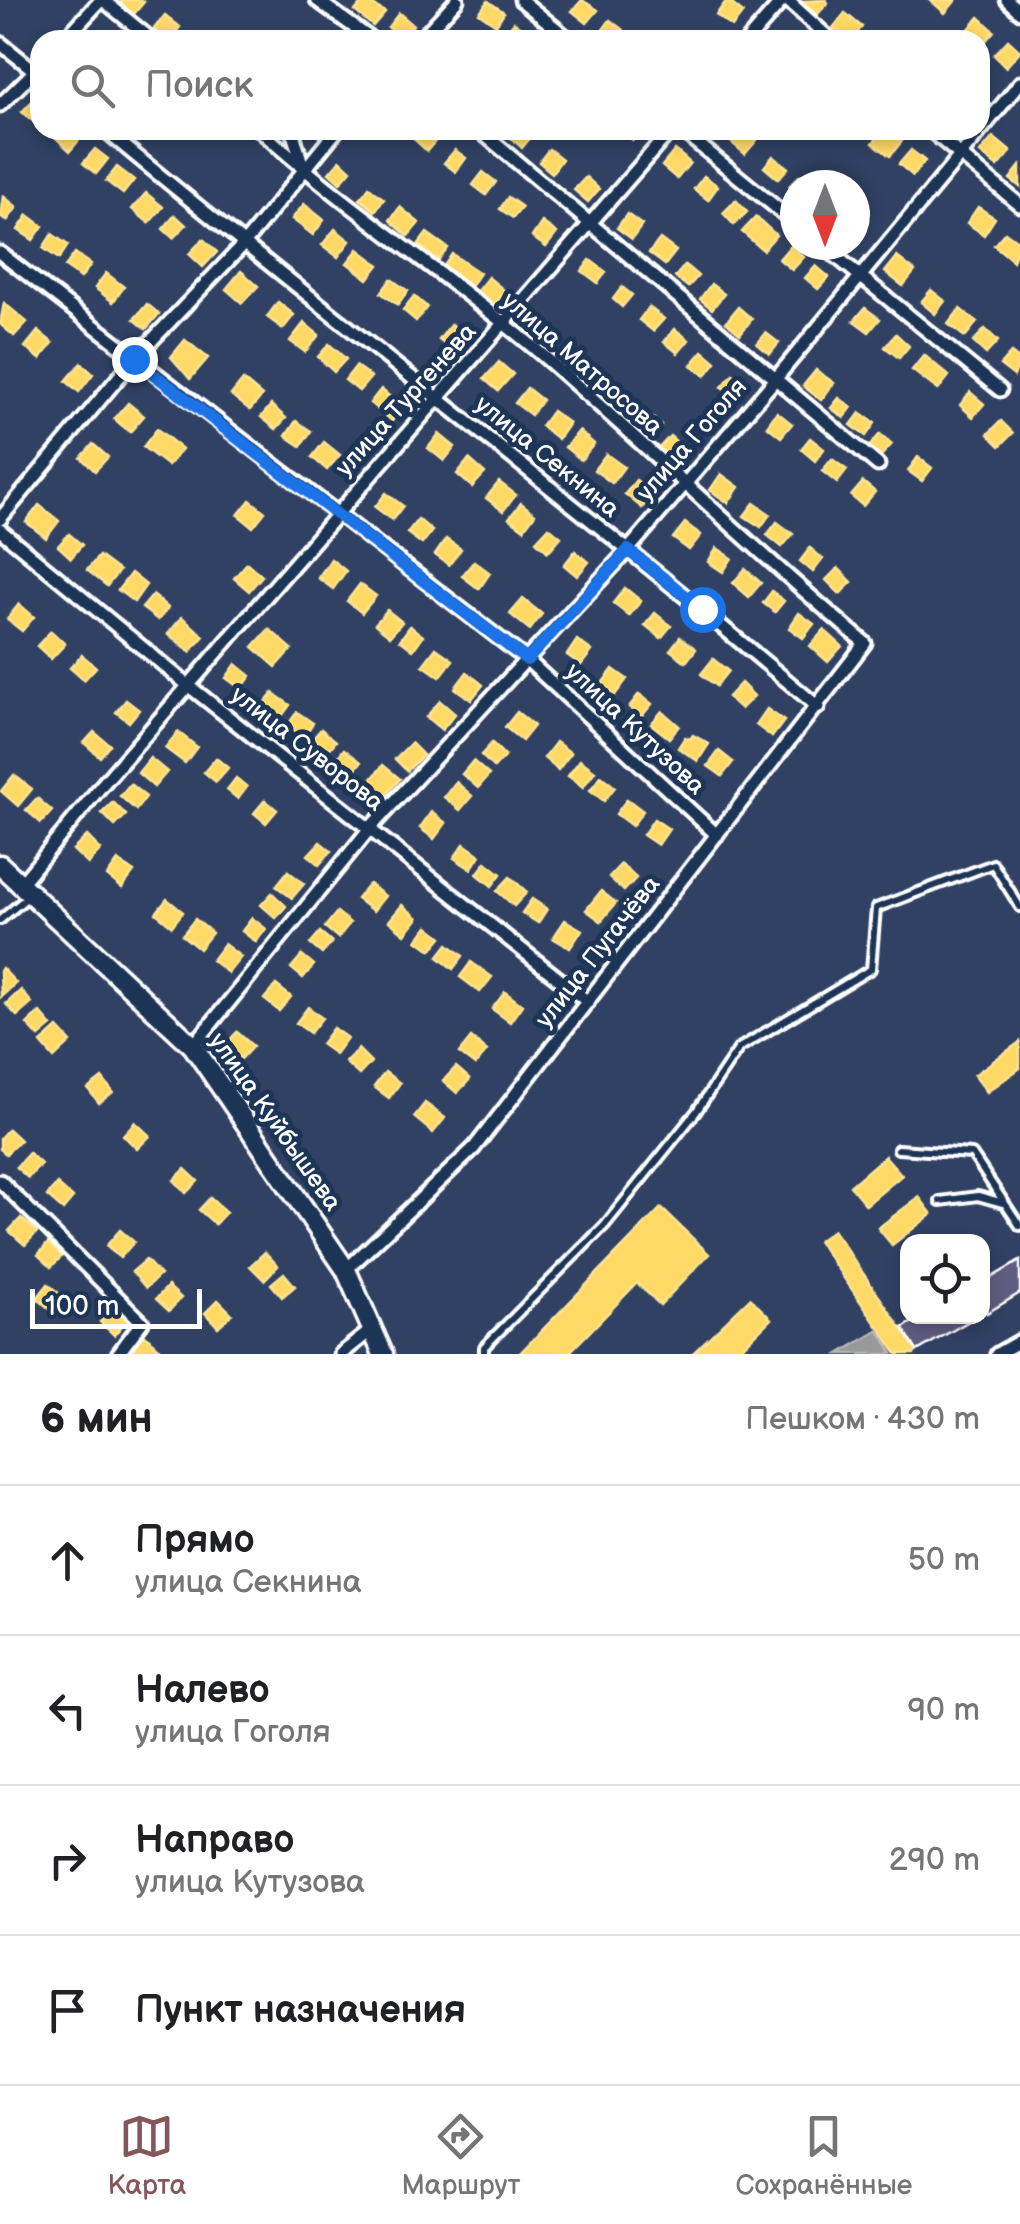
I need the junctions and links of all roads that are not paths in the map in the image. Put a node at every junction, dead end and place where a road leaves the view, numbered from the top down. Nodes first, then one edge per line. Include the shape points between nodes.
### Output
1 (102, 0) edge
2 (317, 0) edge
3 (457, 0) edge
4 (521, 0) edge
5 (785, 0) edge
6 (1006, 0) edge
7 (1020, 12) edge
8 (74, 30) edge
9 (140, 30) edge
10 (358, 30) edge
11 (429, 30) edge
12 (558, 30) edge
13 (757, 30) edge
14 (820, 30) edge
15 (0, 43) edge
16 (30, 65) edge
17 (30, 78) edge
18 (1020, 82) edge
19 (0, 105) edge
20 (990, 121) edge
21 (117, 140) edge
22 (271, 140) edge
23 (295, 140) edge
24 (329, 140) edge
25 (490, 140) edge
26 (662, 140) edge
27 (692, 140) edge
28 (941, 140) edge
29 (976, 140) edge
30 (962, 158) junction
31 (305, 172) junction
32 (1020, 205) edge
33 (780, 211) edge
34 (590, 228) junction
35 (243, 245) junction
36 (0, 252) edge
37 (840, 260) edge
38 (860, 276) junction
39 (504, 324) junction
40 (134, 359) junction
41 (773, 382) junction
42 (1000, 390) dead end
43 (437, 396) junction
44 (878, 465) dead end
45 (681, 483) junction
46 (334, 515) junction
47 (0, 519) edge
48 (0, 530) edge
49 (628, 550) junction
50 (865, 643) joint
51 (527, 660) junction
52 (188, 686) junction
53 (818, 708) junction
54 (372, 828) junction
55 (717, 835) junction
56 (0, 864) edge
57 (26, 889) junction
58 (1020, 906) edge
59 (0, 920) edge
60 (588, 1002) junction
61 (193, 1046) junction
62 (898, 1149) dead end
63 (0, 1182) edge
64 (940, 1201) dead end
65 (1005, 1203) junction
66 (1020, 1226) edge
67 (346, 1270) junction
68 (374, 1328) junction
69 (1020, 1341) edge
70 (118, 1354) edge
71 (341, 1354) edge
72 (383, 1354) edge
73 (484, 1354) edge
74 (998, 1354) edge

1 - 8 street
1 - 9 street
2 - 10 street
3 - 11 street
4 - 12 street
5 - 13 street
5 - 14 street
6 - 7 street
15 - 16 street
17 - 19 street
18 - 20 street, улица Гоголя
21 - 35 street, улица Секнина
22 - 31 street, улица Матросова
23 - 31 street
24 - 31 street
25 - 34 street
26 - 34 street, улица Тургенева
27 - 33 street
28 - 30 street
29 - 30 street, улица Гоголя
30 - 32 street
30 - 38 street, улица Гоголя
31 - 35 street
31 - 39 street, улица Матросова
34 - 39 street, улица Тургенева
34 - 41 street
35 - 40 street
35 - 43 street, улица Секнина
36 - 40 street, улица Кутузова
37 - 38 street
38 - 41 street, улица Гоголя
38 - 42 street
39 - 43 street, улица Тургенева
39 - 45 street, улица Матросова
40 - 46 street, улица Кутузова
40 - 47 street
41 - 44 street
41 - 45 street, улица Гоголя
43 - 46 street, улица Тургенева
43 - 49 street, улица Секнина
45 - 49 street, улица Гоголя
45 - 50 street, улица Матросова
46 - 51 street, улица Кутузова
46 - 52 street, улица Тургенева
48 - 52 street, улица Суворова
49 - 51 street, улица Гоголя
49 - 53 street, улица Секнина
50 - 53 street, улица Пугачёва
51 - 54 street, улица Гоголя
51 - 55 street, улица Кутузова
52 - 54 street, улица Суворова
52 - 57 street, улица Тургенева
53 - 55 street, улица Пугачёва
54 - 60 street, улица Суворова
54 - 61 street, улица Гоголя
55 - 60 street, улица Пугачёва
56 - 57 main road, улица Куйбышева
57 - 59 lane
57 - 61 main road, улица Куйбышева
58 - 73 lane via 993,864 876,908 871,969 739,1048 605,1225
60 - 67 street, улица Пугачёва via 474,1148
61 - 67 main road, улица Куйбышева
62 - 65 lane via 972,1154
63 - 70 street via 142,1322
64 - 65 lane via 978,1196
65 - 66 lane
67 - 68 main road, улица Куйбышева
68 - 71 street
68 - 72 main road, улица Куйбышева
69 - 74 street

